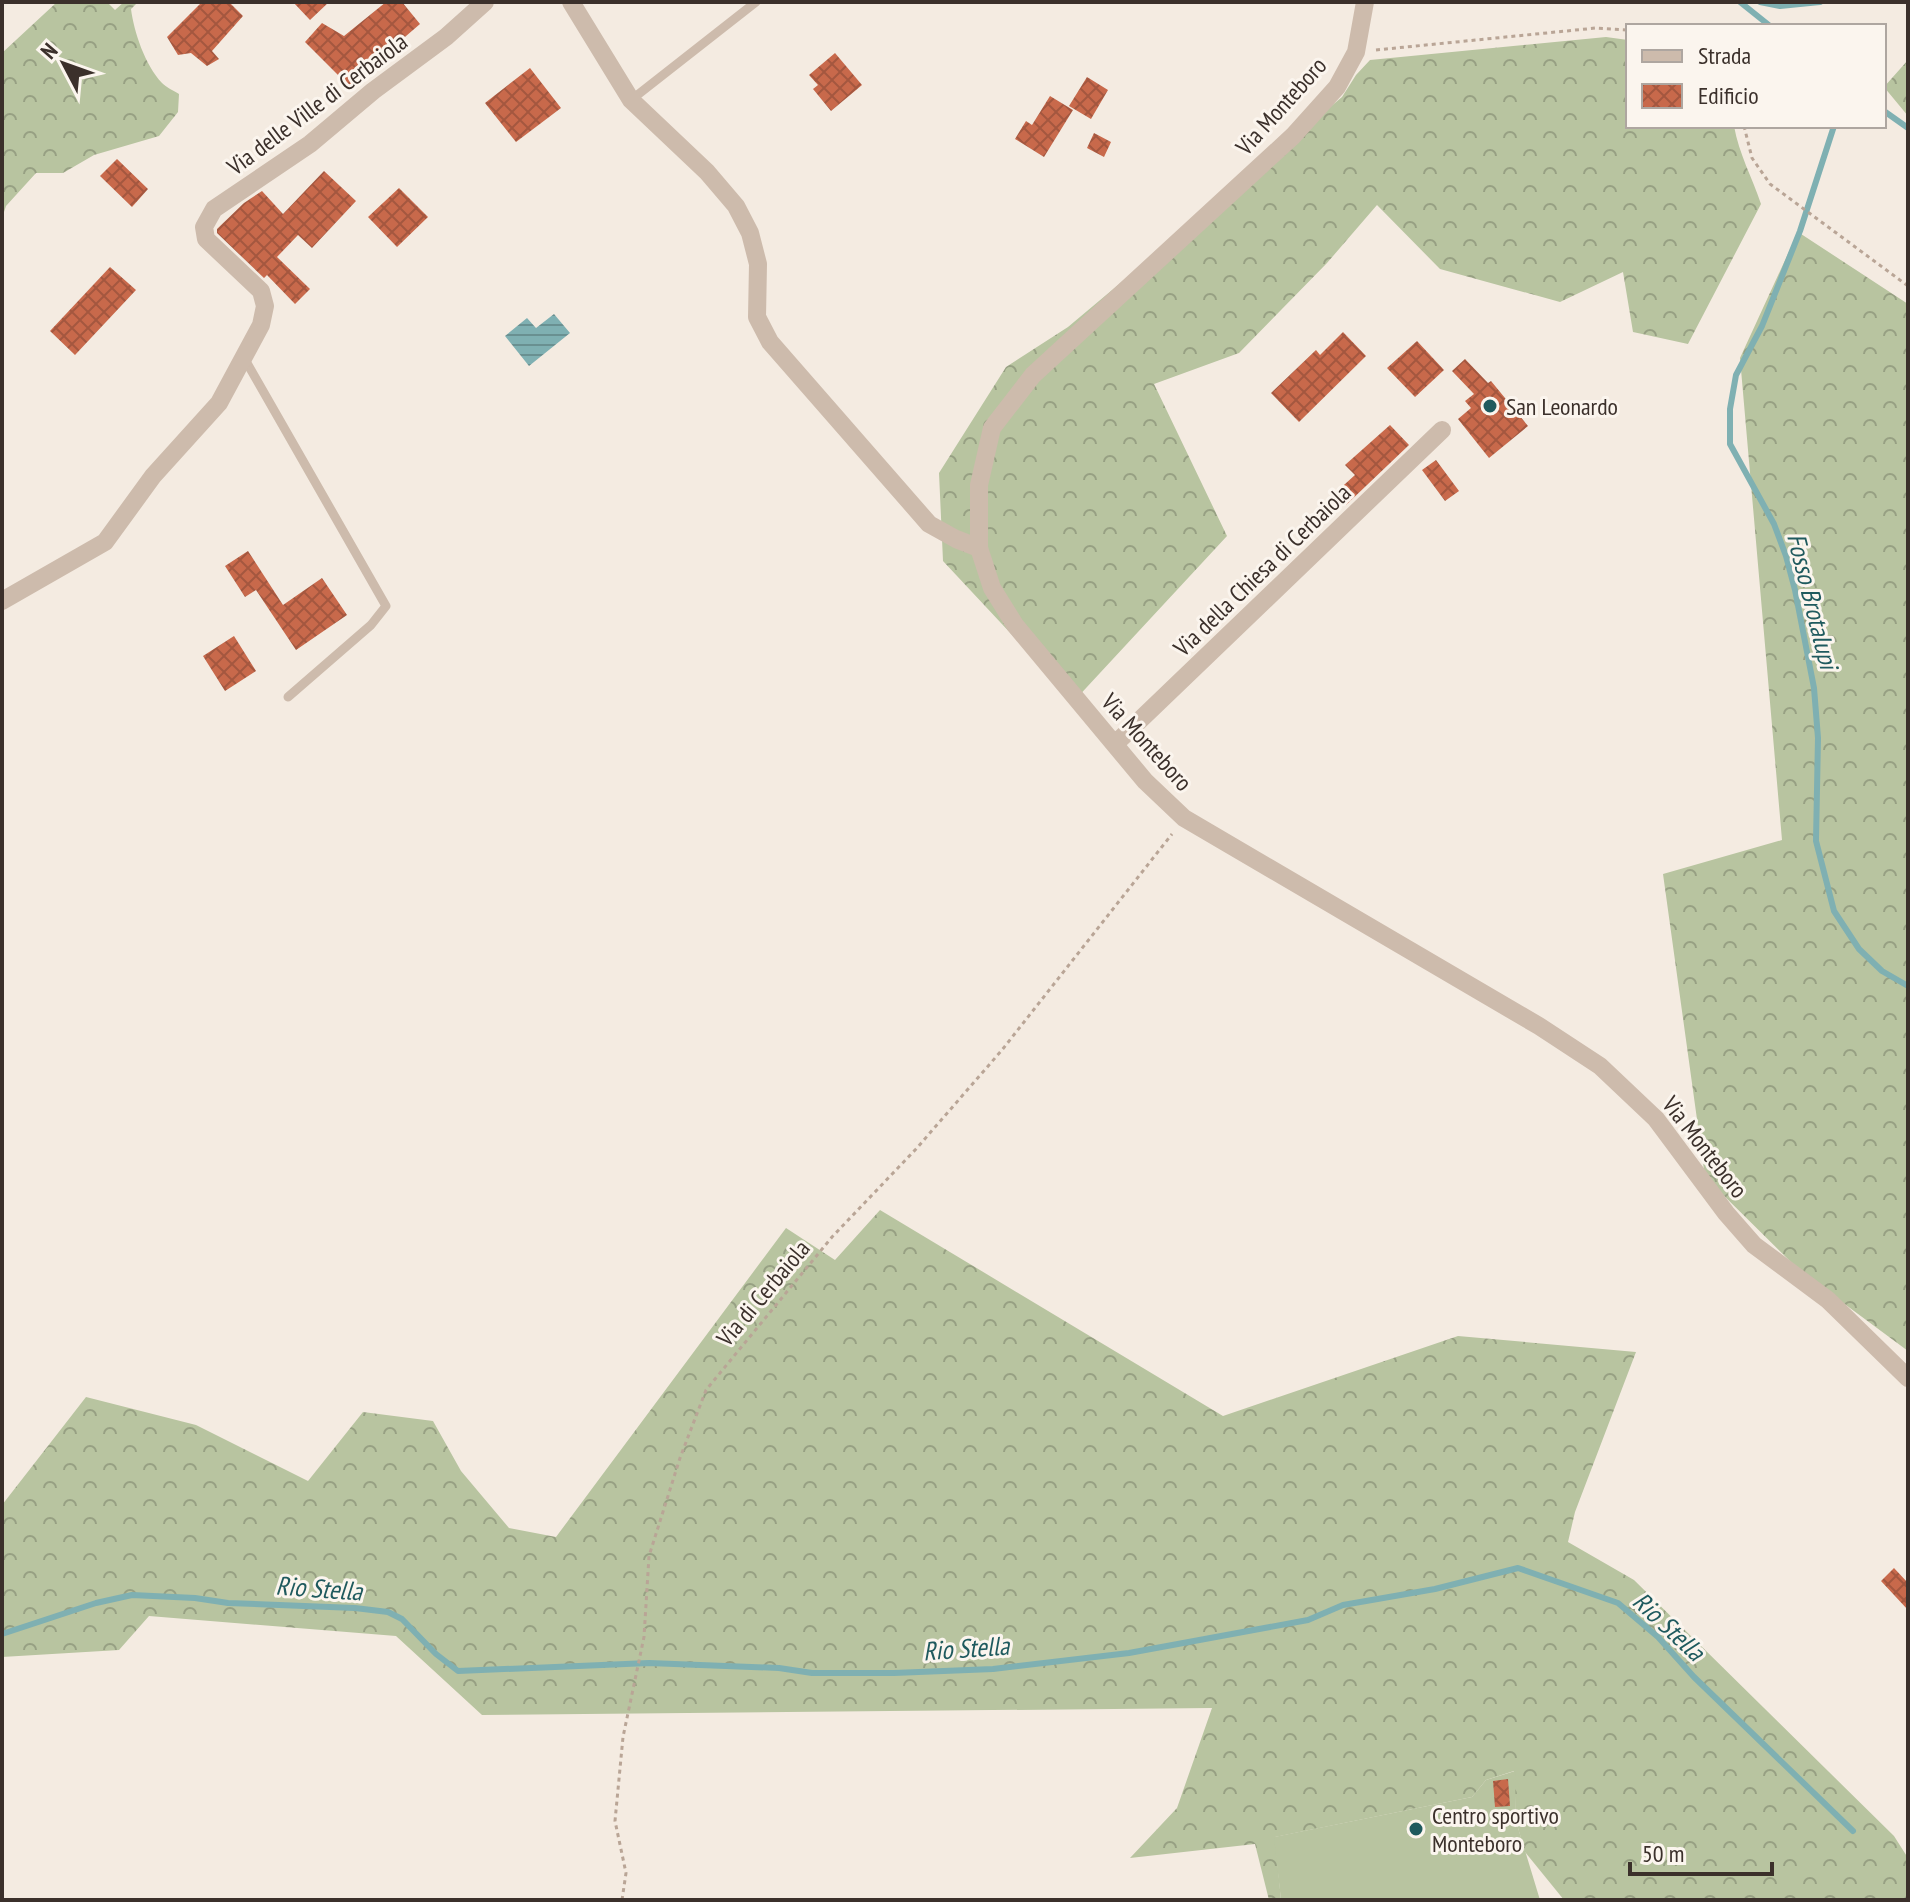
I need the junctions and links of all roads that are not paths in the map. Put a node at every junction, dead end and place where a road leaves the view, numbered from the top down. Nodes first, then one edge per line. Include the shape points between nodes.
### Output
1 (485, 2) edge
2 (571, 2) edge
3 (756, 2) edge
4 (1365, 2) edge
5 (631, 100) junction
6 (243, 356) junction
7 (1442, 430) dead end
8 (979, 548) junction
9 (2, 601) edge
10 (288, 697) dead end
11 (1115, 744) junction
12 (1908, 1378) edge

1 - 6 street, Via delle Ville di Cerbaiola via 310,144 214,209 204,227 206,239 261,291 265,306
2 - 5 street
3 - 5 lane
4 - 8 street, Via Monteboro via 1356,52 1337,87 1293,136 1033,375 992,428 979,485
5 - 8 street via 736,206 758,264 757,317 770,342 929,524
6 - 9 street, Via delle Ville di Cerbaiola via 219,403 153,476 105,542
6 - 10 lane via 386,606
7 - 11 street, Via della Chiesa di Cerbaiola
8 - 11 street, Via Monteboro via 992,588 1015,625
11 - 12 street, Via Monteboro via 1184,818 1600,1066 1656,1119 1754,1245 1828,1300

